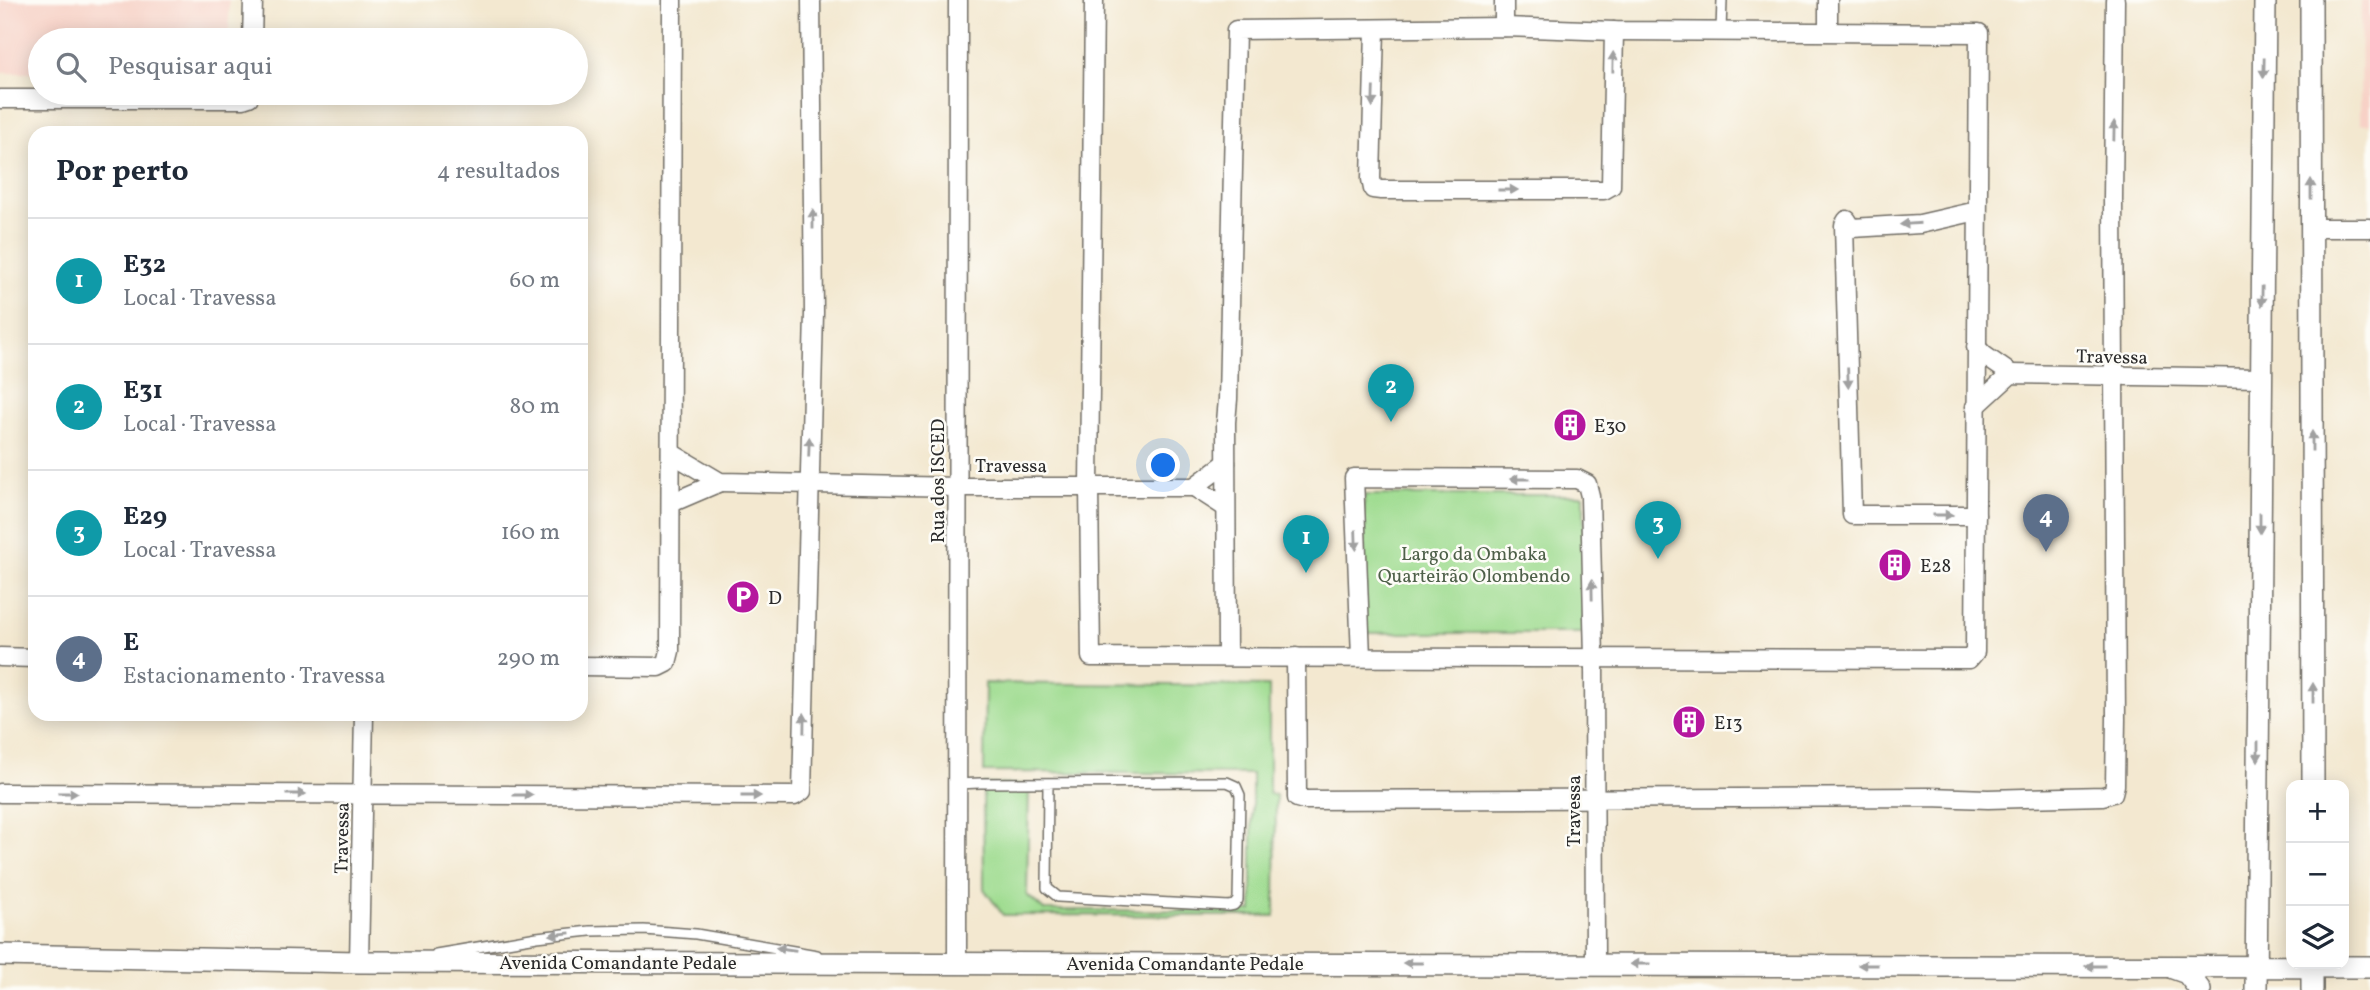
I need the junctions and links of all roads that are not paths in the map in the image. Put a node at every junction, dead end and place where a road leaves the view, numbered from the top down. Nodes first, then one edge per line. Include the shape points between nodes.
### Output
1 (253, 0) edge
2 (672, 0) edge
3 (811, 0) edge
4 (958, 0) edge
5 (1094, 0) edge
6 (1504, 0) edge
7 (1722, 0) edge
8 (1828, 0) edge
9 (2115, 0) edge
10 (2265, 0) edge
11 (2311, 0) edge
12 (1504, 27) junction
13 (252, 28) edge
14 (1375, 29) junction
15 (1614, 31) junction
16 (1721, 31) junction
17 (1828, 31) junction
18 (0, 99) edge
19 (28, 99) edge
20 (1977, 211) junction
21 (2311, 228) junction
22 (2370, 228) edge
23 (1976, 347) junction
24 (2011, 374) junction
25 (2113, 377) junction
26 (2261, 379) junction
27 (1975, 407) junction
28 (671, 453) junction
29 (1226, 463) junction
30 (720, 482) junction
31 (808, 484) junction
32 (1089, 486) junction
33 (958, 487) junction
34 (1194, 487) junction
35 (671, 503) junction
36 (1225, 507) junction
37 (1976, 515) junction
38 (0, 657) edge
39 (1227, 657) junction
40 (1296, 657) junction
41 (1361, 657) junction
42 (28, 658) edge
43 (1594, 658) junction
44 (588, 666) edge
45 (364, 721) edge
46 (2313, 780) edge
47 (1048, 783) junction
48 (957, 784) junction
49 (0, 793) edge
50 (363, 795) junction
51 (1594, 799) junction
52 (0, 955) edge
53 (407, 961) junction
54 (359, 962) junction
55 (853, 962) junction
56 (957, 962) junction
57 (1595, 963) junction
58 (2286, 966) edge
59 (2349, 966) edge
60 (2164, 967) junction
61 (2256, 967) junction
62 (2370, 967) edge
63 (2312, 969) edge
64 (2200, 990) edge
65 (2256, 990) edge
66 (2312, 990) edge

1 - 13 street
2 - 28 street
31 -> 3 street via 814,313
4 - 33 street, Rua dos ISCED
5 - 32 street
6 - 12 street
7 - 16 lane
8 - 17 street
25 -> 9 street
10 -> 26 street
21 -> 11 street
12 - 14 street
12 - 15 street
14 -> 15 street via 1371,179 1373,189 1381,190 1604,190 1611,186
14 - 29 street via 1236,30
15 - 16 street
16 - 17 street
17 - 20 street via 1979,33
18 - 19 street
20 - 23 street
20 -> 37 street via 1920,224 1853,228 1847,220 1844,225 1852,515
21 - 22 street
46 -> 21 street
23 - 24 street
23 - 27 street
24 - 25 street, Travessa
24 - 27 street
25 - 26 street, Travessa
25 - 51 street via 2113,793 1988,799
26 -> 61 street
27 - 37 street
28 - 30 street, Travessa
28 - 35 street
29 - 34 street
29 - 36 street
30 - 31 street, Travessa
30 - 35 street
31 - 33 street, Travessa
50 -> 31 street via 794,796 802,791
32 - 33 street, Travessa
32 - 34 street, Travessa
32 - 39 street via 1091,657
33 - 48 street, Rua dos ISCED
34 - 36 street
35 - 44 street via 667,663 659,667
36 - 39 street
37 - 43 street via 1975,652 1969,659
38 - 42 street
39 - 40 street
40 - 41 street
40 - 51 street via 1297,798
41 - 43 street
43 -> 41 street, Travessa via 1587,484 1577,479 1354,478
43 - 51 street, Travessa
45 - 50 street, Travessa
47 - 47 lane via 1227,782 1236,786 1240,795 1238,900 1229,906 1053,895 1047,888
47 - 48 lane
48 - 56 street, Rua dos ISCED
49 -> 50 street
50 - 54 street, Travessa
51 - 57 street, Travessa
52 - 54 street, Avenida Comandante Pedale
53 - 54 street, Avenida Comandante Pedale
53 - 55 street, Avenida Comandante Pedale
55 -> 53 lane via 696,934 644,930 537,937
55 - 56 street, Avenida Comandante Pedale
57 -> 56 street, Avenida Comandante Pedale
60 -> 57 street, Avenida Comandante Pedale
58 - 61 street, Avenida Comandante Pedale
59 - 62 street, Avenida Comandante Pedale
60 - 61 street, Avenida Comandante Pedale
60 - 64 street via 2187,973
61 - 65 street
63 - 66 street

